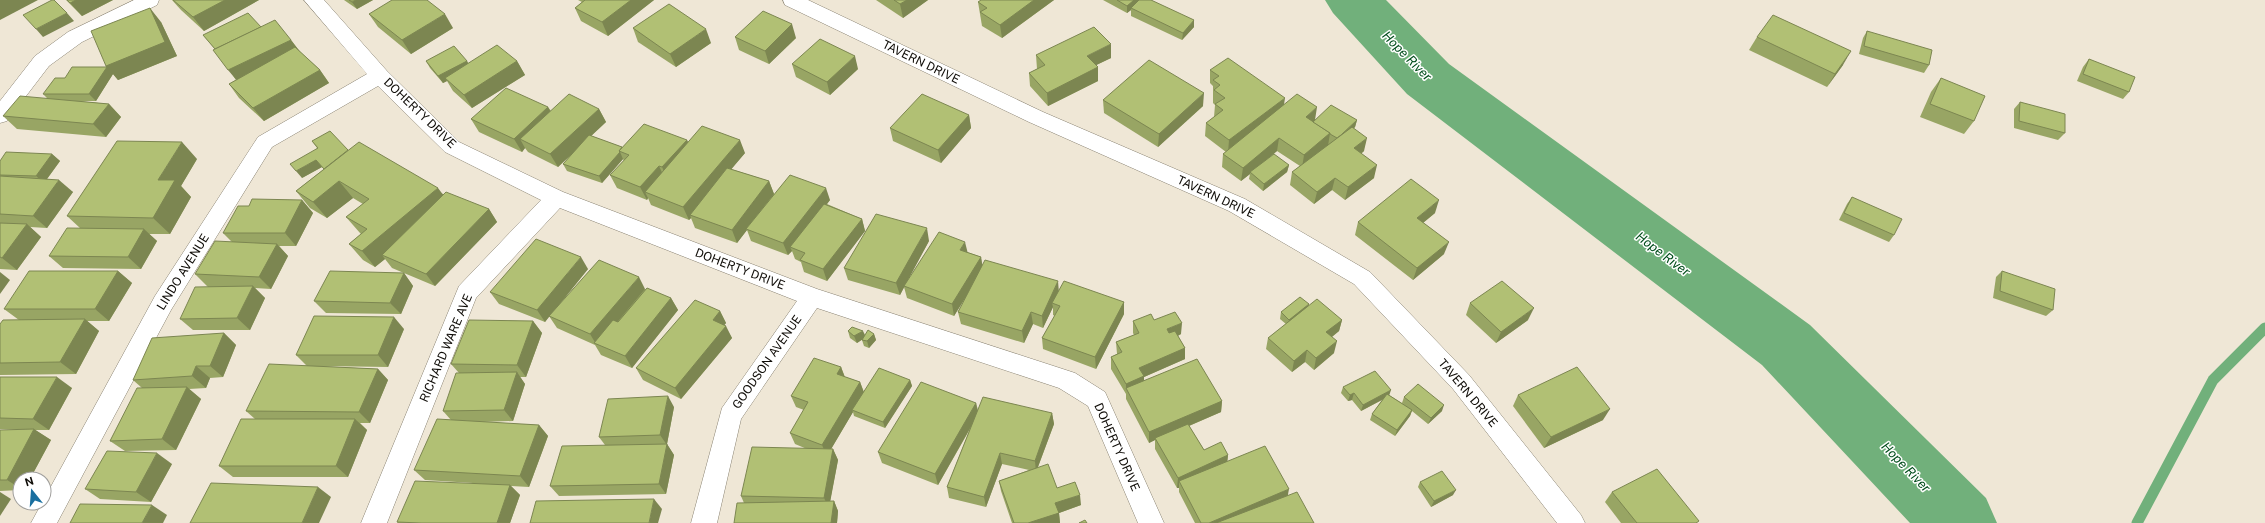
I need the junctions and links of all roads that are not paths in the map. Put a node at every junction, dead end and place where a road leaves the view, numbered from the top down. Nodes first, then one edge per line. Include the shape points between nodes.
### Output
1 (150, 0) edge
2 (313, 0) edge
3 (792, 0) edge
4 (380, 76) junction
5 (0, 116) edge
6 (556, 198) junction
7 (812, 297) junction
8 (44, 523) edge
9 (374, 523) edge
10 (704, 523) edge
11 (1151, 523) edge
12 (1572, 523) edge

1 - 5 street via 75,37 42,61
2 - 4 street, DOHERTY DRIVE
3 - 12 street, TAVERN DRIVE via 1036,117 1237,205 1362,278 1461,382
4 - 6 street, DOHERTY DRIVE via 452,147
4 - 8 street, LINDO AVENUE via 265,142 163,303
6 - 7 street, DOHERTY DRIVE
6 - 9 street, RICHARD WARE AVE via 467,293
7 - 10 street, GOODSON AVENUE via 730,415
7 - 11 street, DOHERTY DRIVE via 1067,380 1097,399

